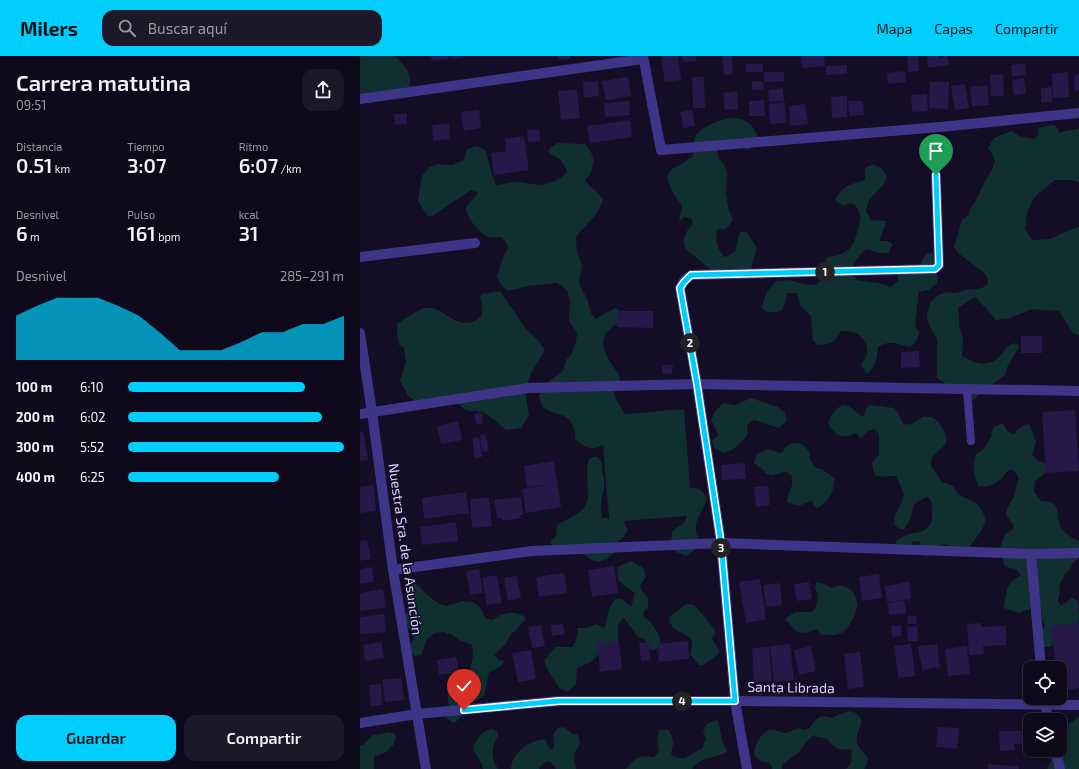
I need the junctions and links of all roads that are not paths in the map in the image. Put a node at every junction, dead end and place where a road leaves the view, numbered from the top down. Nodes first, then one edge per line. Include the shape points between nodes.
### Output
1 (643, 58) edge
2 (360, 99) edge
3 (1079, 113) edge
4 (936, 175) dead end
5 (475, 243) dead end
6 (360, 257) edge
7 (360, 333) edge
8 (697, 384) junction
9 (967, 390) junction
10 (1079, 391) edge
11 (372, 412) junction
12 (360, 414) edge
13 (971, 441) dead end
14 (721, 543) junction
15 (1079, 553) edge
16 (1031, 554) junction
17 (393, 570) junction
18 (1040, 661) edge
19 (735, 701) junction
20 (1023, 701) edge
21 (1067, 704) edge
22 (1079, 705) edge
23 (417, 714) junction
24 (360, 723) edge
25 (1057, 757) edge
26 (426, 769) edge
27 (747, 769) edge
28 (1060, 769) edge

1 - 2 street
1 - 3 street via 661,150
4 - 8 street via 939,265 935,269 691,275 680,288
5 - 6 street
7 - 11 street, Nuestra Sra. de la Asunción
8 - 9 street
8 - 11 street via 528,388
8 - 14 street
9 - 10 street
9 - 13 lane
11 - 12 street
11 - 17 street, Nuestra Sra. de la Asunción
14 - 16 street
14 - 17 street via 532,551
14 - 19 street
15 - 16 street
16 - 18 street
17 - 23 street, Nuestra Sra. de la Asunción
19 - 20 street, Santa Librada
19 - 23 street, Santa Librada via 559,701
19 - 27 street
21 - 22 street, Santa Librada
23 - 24 street, Santa Librada
23 - 26 street, Nuestra Sra. de la Asunción
25 - 28 street

